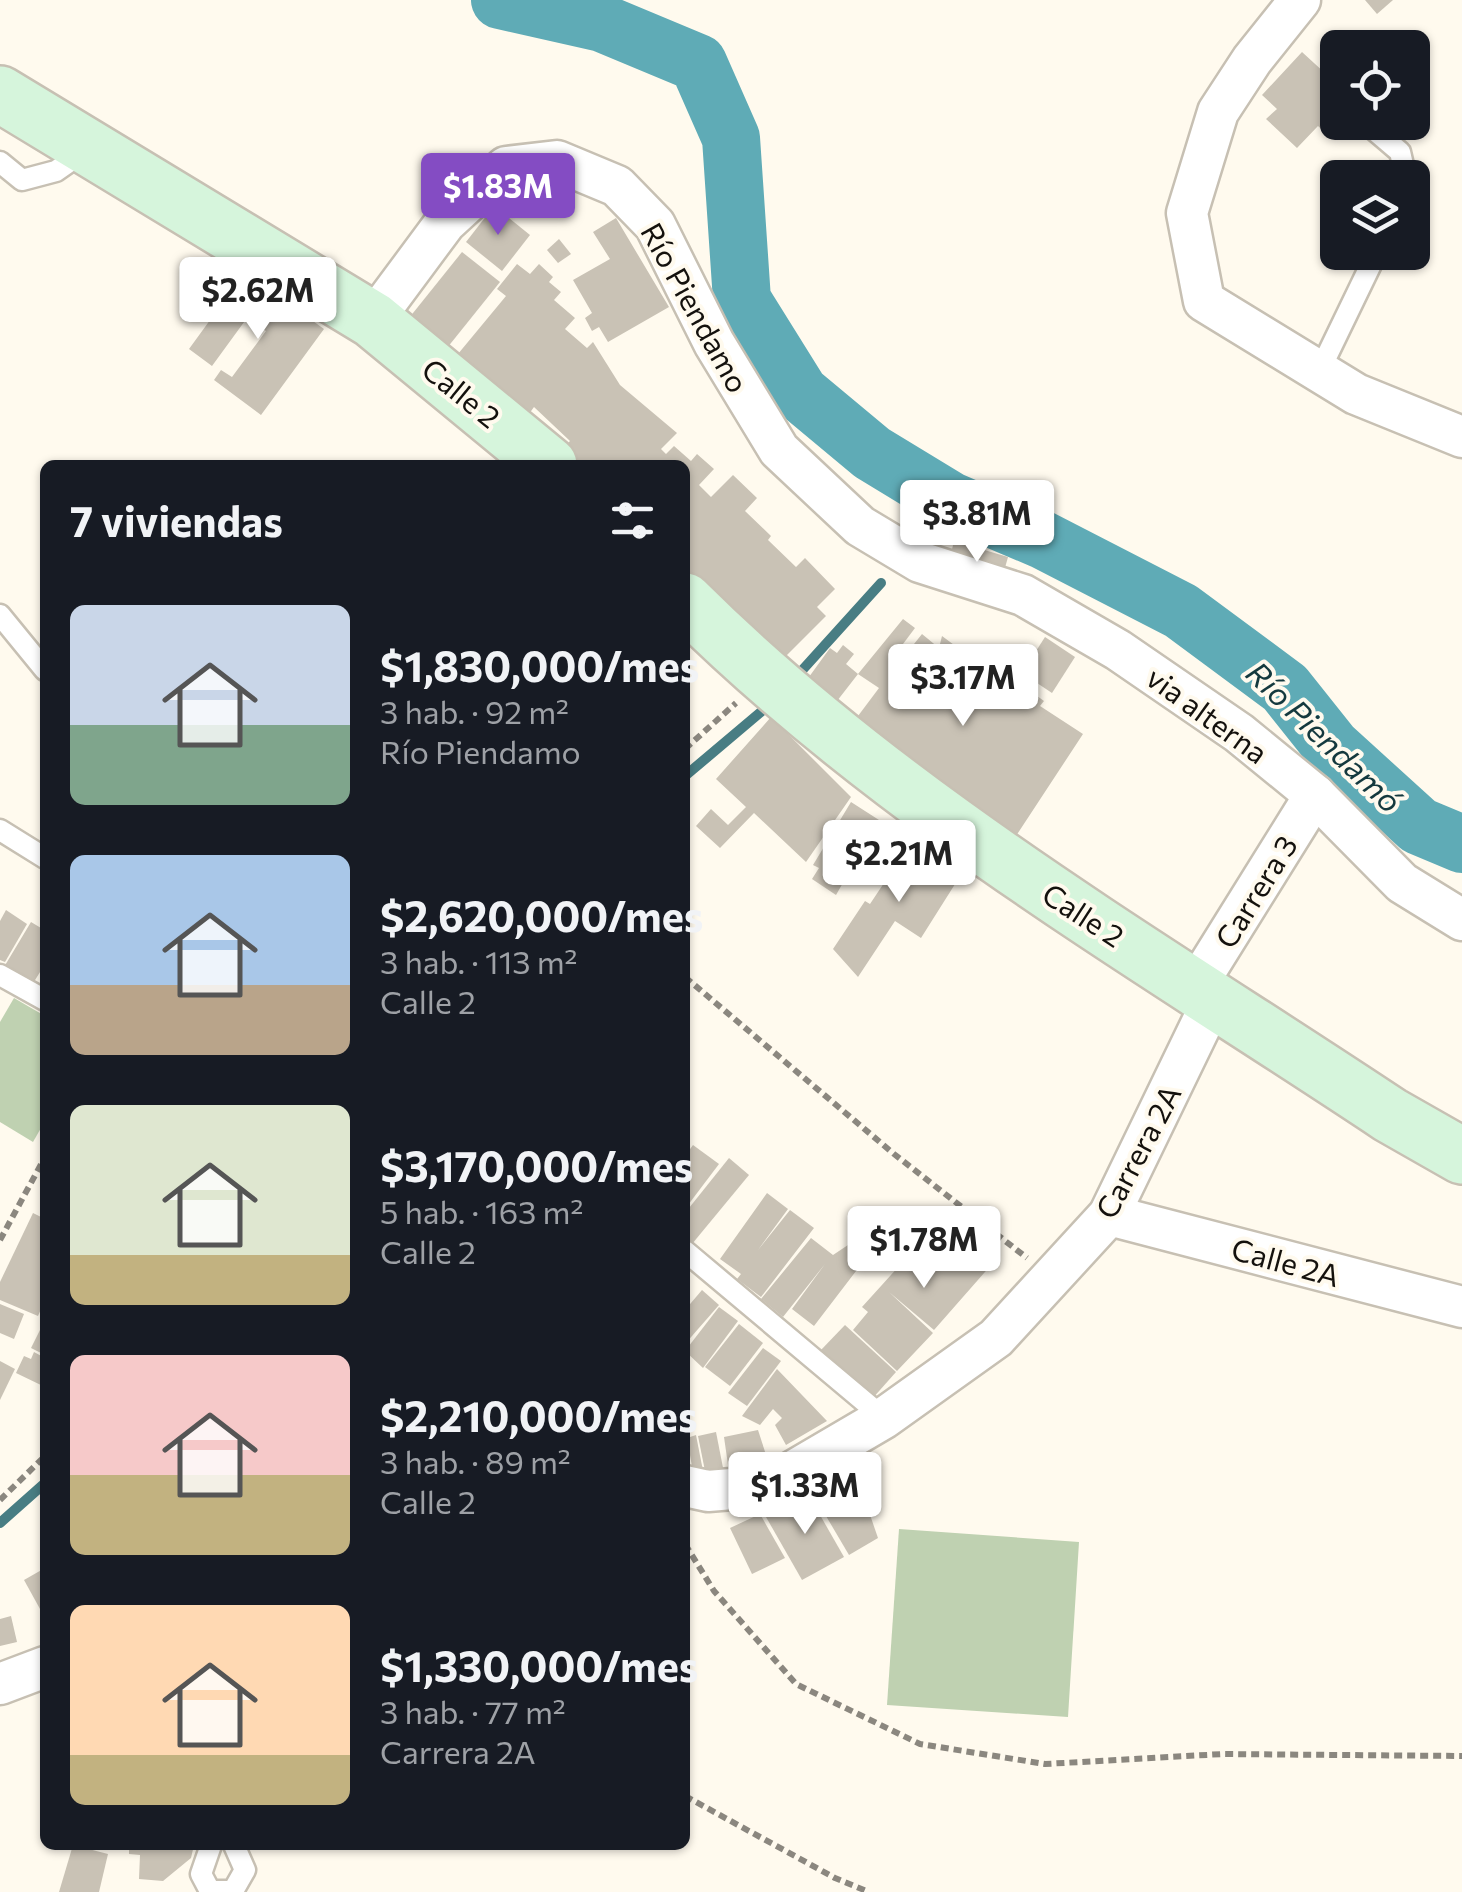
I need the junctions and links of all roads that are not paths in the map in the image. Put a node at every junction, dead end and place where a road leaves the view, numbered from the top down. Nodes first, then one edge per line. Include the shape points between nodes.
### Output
1 (1300, 0) edge
2 (0, 94) edge
3 (1386, 140) edge
4 (91, 146) junction
5 (1402, 160) edge
6 (0, 162) edge
7 (1367, 270) edge
8 (374, 320) junction
9 (1319, 372) junction
10 (1462, 437) edge
11 (543, 460) edge
12 (920, 562) joint
13 (690, 606) edge
14 (0, 615) edge
15 (40, 664) edge
16 (1315, 795) junction
17 (0, 830) edge
18 (40, 855) edge
19 (1462, 920) edge
20 (0, 975) edge
21 (1205, 992) junction
22 (40, 997) edge
23 (1462, 1156) edge
24 (1109, 1216) junction
25 (690, 1255) edge
26 (1462, 1307) edge
27 (884, 1418) junction
28 (690, 1487) edge
29 (40, 1669) edge
30 (0, 1684) edge
31 (208, 1850) edge
32 (236, 1850) edge

1 - 9 street via 1218,112 1187,213 1204,301
2 - 4 street, Calle 2
3 - 5 lane
4 - 6 lane via 56,171 22,180
4 - 8 street, Calle 2
7 - 9 lane
8 - 11 street, Calle 2
8 - 12 street, Río Piendamo via 445,222 506,167 557,160 617,186 656,226 714,344 778,450 860,526
9 - 10 street
12 - 16 street, via alterna via 1024,595 1118,650
13 - 21 street, Calle 2 via 945,824
14 - 15 lane
16 - 19 street, via alterna via 1402,883
16 - 21 street, Carrera 3
17 - 18 lane
20 - 22 lane
21 - 23 street, Calle 2
21 - 24 street, Carrera 2A
24 - 26 street, Calle 2A
24 - 27 street, Carrera 2A via 996,1338
25 - 27 lane
27 - 28 street, Carrera 2A via 768,1486
29 - 30 street
31 - 32 lane via 201,1874 210,1891 233,1891 246,1870

